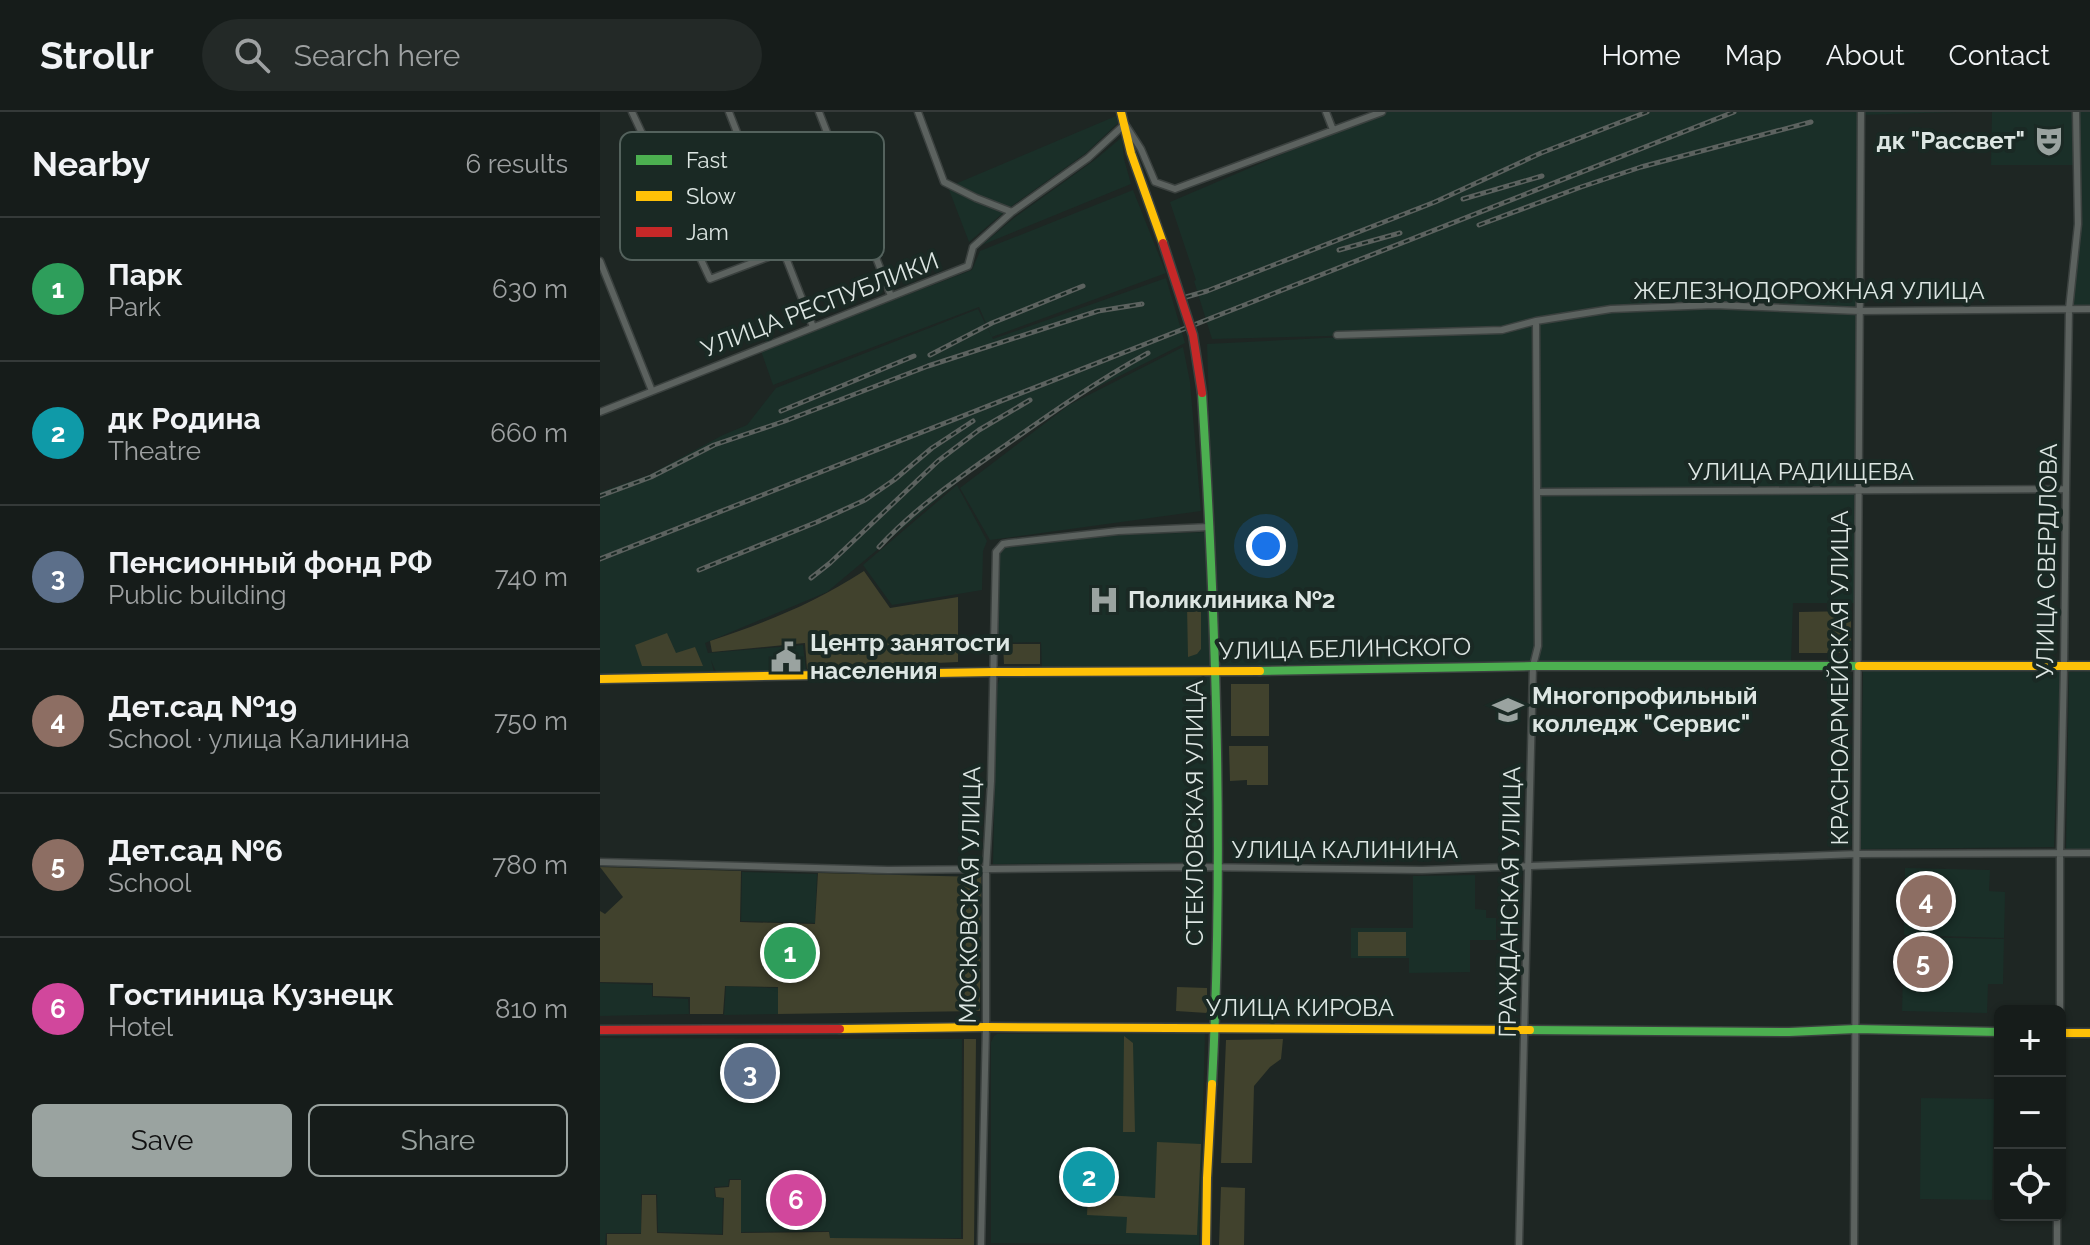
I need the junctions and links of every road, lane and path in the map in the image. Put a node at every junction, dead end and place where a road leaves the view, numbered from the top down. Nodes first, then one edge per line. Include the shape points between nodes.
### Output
1 (632, 112) edge
2 (729, 112) edge
3 (819, 112) edge
4 (918, 112) edge
5 (1121, 112) edge
6 (1326, 112) edge
7 (1382, 112) edge
8 (1861, 112) edge
9 (2076, 112) edge
10 (1125, 124) junction
11 (1333, 130) junction
12 (641, 132) edge
13 (737, 132) edge
14 (827, 132) edge
15 (1012, 212) junction
16 (701, 260) edge
17 (760, 260) edge
18 (787, 260) edge
19 (877, 260) edge
20 (600, 261) edge
21 (891, 296) junction
22 (2069, 309) junction
23 (2090, 309) edge
24 (1860, 311) junction
25 (1536, 321) junction
26 (813, 327) junction
27 (1337, 335) dead end
28 (652, 391) junction
29 (600, 412) edge
30 (1859, 489) junction
31 (2066, 489) junction
32 (1538, 492) junction
33 (1210, 527) junction
34 (1858, 665) junction
35 (1533, 666) junction
36 (2064, 666) junction
37 (2090, 666) edge
38 (1215, 671) junction
39 (993, 672) junction
40 (600, 679) edge
41 (2060, 853) junction
42 (2090, 853) edge
43 (1857, 854) junction
44 (600, 862) edge
45 (1217, 867) junction
46 (1529, 867) junction
47 (986, 870) junction
48 (2060, 1005) edge
49 (986, 1027) junction
50 (1215, 1027) junction
51 (1856, 1029) junction
52 (600, 1030) edge
53 (1524, 1030) junction
54 (1994, 1032) edge
55 (2066, 1033) edge
56 (2090, 1033) edge
57 (2057, 1221) edge
58 (981, 1245) edge
59 (1206, 1245) edge
60 (1519, 1245) edge
61 (1854, 1245) edge
62 (2057, 1245) edge

1 - 12 street
2 - 13 street
3 - 14 street
4 - 15 street via 944,182
5 - 10 street, СТЕКЛОВСКАЯ УЛИЦА
6 - 11 street
7 - 11 street
8 - 24 street, КРАСНОАРМЕЙСКАЯ УЛИЦА
9 - 22 street, УЛИЦА СВЕРДЛОВА via 2078,224
10 - 11 street via 1155,182 1175,189
10 - 15 street, УЛИЦА РЕСПУБЛИКИ via 1088,158
10 - 33 street, СТЕКЛОВСКАЯ УЛИЦА, bridge via 1200,362
15 - 21 street, УЛИЦА РЕСПУБЛИКИ via 973,247 968,266
16 - 17 street via 710,279
18 - 26 street
19 - 21 street
20 - 28 street
21 - 26 street, УЛИЦА РЕСПУБЛИКИ
22 - 23 street, ЖЕЛЕЗНОДОРОЖНАЯ УЛИЦА
22 - 24 street, ЖЕЛЕЗНОДОРОЖНАЯ УЛИЦА
22 - 31 street, УЛИЦА СВЕРДЛОВА
24 - 25 street, ЖЕЛЕЗНОДОРОЖНАЯ УЛИЦА via 1714,305 1611,309
24 - 30 street, КРАСНОАРМЕЙСКАЯ УЛИЦА
25 - 27 street, ЖЕЛЕЗНОДОРОЖНАЯ УЛИЦА via 1502,330
25 - 32 street, ГРАЖДАНСКАЯ УЛИЦА
26 - 28 street, УЛИЦА РЕСПУБЛИКИ
28 - 29 street, УЛИЦА РЕСПУБЛИКИ
30 - 31 street, УЛИЦА РАДИЩЕВА
30 - 32 street, УЛИЦА РАДИЩЕВА
30 - 34 street, КРАСНОАРМЕЙСКАЯ УЛИЦА
31 - 36 street, УЛИЦА СВЕРДЛОВА
32 - 35 street, ГРАЖДАНСКАЯ УЛИЦА via 1538,646
33 - 38 street, СТЕКЛОВСКАЯ УЛИЦА
33 - 39 street, МОСКОВСКАЯ УЛИЦА via 1118,531 999,548
34 - 35 street, УЛИЦА БЕЛИНСКОГО
34 - 36 street, УЛИЦА БЕЛИНСКОГО
34 - 43 street, КРАСНОАРМЕЙСКАЯ УЛИЦА
35 - 38 street, УЛИЦА БЕЛИНСКОГО
35 - 46 street, ГРАЖДАНСКАЯ УЛИЦА
36 - 37 street, УЛИЦА БЕЛИНСКОГО
36 - 41 street, УЛИЦА СВЕРДЛОВА
38 - 39 street, УЛИЦА БЕЛИНСКОГО
38 - 45 street, СТЕКЛОВСКАЯ УЛИЦА
39 - 40 street, УЛИЦА БЕЛИНСКОГО
39 - 47 street, МОСКОВСКАЯ УЛИЦА
41 - 42 street, УЛИЦА КАЛИНИНА
41 - 43 street, УЛИЦА КАЛИНИНА
41 - 48 street, УЛИЦА СВЕРДЛОВА
43 - 46 street, УЛИЦА КАЛИНИНА
43 - 51 street, КРАСНОАРМЕЙСКАЯ УЛИЦА
44 - 47 street, УЛИЦА КАЛИНИНА
45 - 46 street, УЛИЦА КАЛИНИНА
45 - 47 street, УЛИЦА КАЛИНИНА
45 - 50 street, СТЕКЛОВСКАЯ УЛИЦА
46 - 53 street, ГРАЖДАНСКАЯ УЛИЦА
47 - 49 street, МОСКОВСКАЯ УЛИЦА
49 - 50 street, УЛИЦА КИРОВА
49 - 52 street, УЛИЦА КИРОВА
49 - 58 street, МОСКОВСКАЯ УЛИЦА
50 - 53 street, УЛИЦА КИРОВА
50 - 59 street, СТЕКЛОВСКАЯ УЛИЦА
51 - 53 street, УЛИЦА КИРОВА
51 - 54 street, УЛИЦА КИРОВА
51 - 61 street, КРАСНОАРМЕЙСКАЯ УЛИЦА
53 - 60 street, ГРАЖДАНСКАЯ УЛИЦА
55 - 56 street
57 - 62 street

